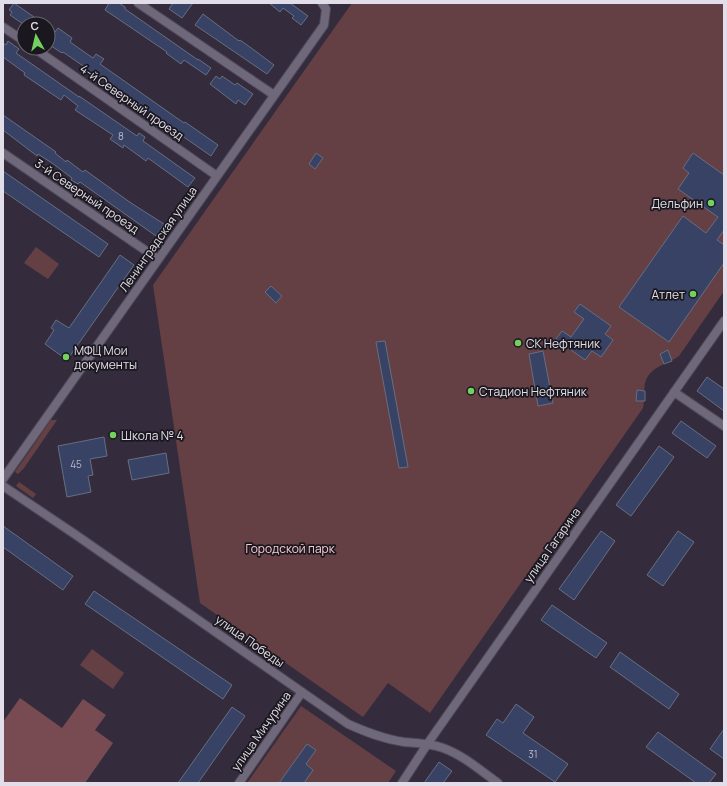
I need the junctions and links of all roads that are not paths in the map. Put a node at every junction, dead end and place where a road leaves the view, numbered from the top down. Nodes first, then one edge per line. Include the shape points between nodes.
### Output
1 (138, 3) edge
2 (324, 6) edge
3 (3, 27) edge
4 (16, 36) edge
5 (45, 56) edge
6 (274, 95) junction
7 (3, 153) edge
8 (217, 176) junction
9 (158, 259) junction
10 (724, 321) edge
11 (674, 392) junction
12 (724, 426) edge
13 (3, 479) edge
14 (3, 486) edge
15 (302, 692) junction
16 (428, 743) junction
17 (239, 783) edge
18 (402, 783) edge
19 (498, 783) edge

1 - 6 street
2 - 6 street, Ленинградская улица via 324,25
3 - 4 street
5 - 8 street, 4-й Северный проезд
6 - 8 street, Ленинградская улица
7 - 9 street, 3-й Северный проезд
8 - 9 street, Ленинградская улица
9 - 13 street, Ленинградская улица
10 - 11 street, улица Гагарина
11 - 12 street
11 - 16 street, улица Гагарина
14 - 15 street, улица Победы
15 - 16 street, улица Победы via 348,724 378,737
15 - 17 street, улица Мичурина
16 - 18 street, улица Гагарина
16 - 19 street, улица Победы via 445,748

